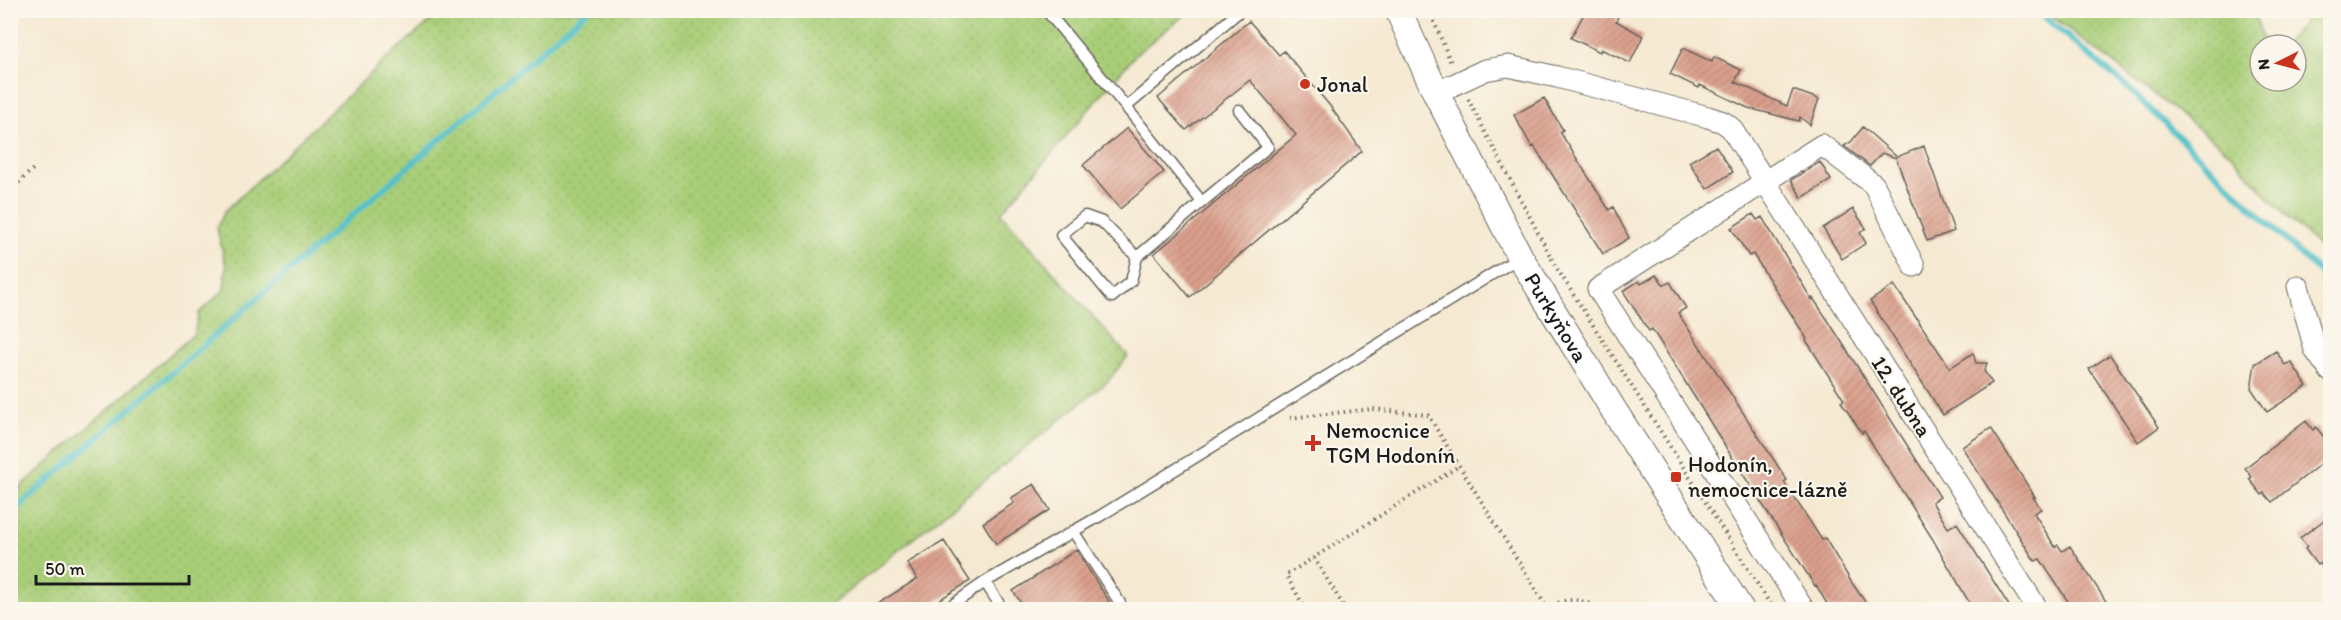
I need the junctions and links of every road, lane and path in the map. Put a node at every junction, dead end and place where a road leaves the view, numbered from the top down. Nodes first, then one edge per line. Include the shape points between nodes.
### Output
1 (1046, 10) edge
2 (1241, 10) edge
3 (1398, 10) edge
4 (1436, 93) junction
5 (1126, 107) junction
6 (1239, 110) dead end
7 (36, 166) dead end
8 (1766, 182) junction
9 (10, 191) edge
10 (1202, 202) junction
11 (1137, 257) junction
12 (1520, 257) junction
13 (1914, 266) dead end
14 (2298, 286) dead end
15 (2331, 371) edge
16 (1280, 420) dead end
17 (1459, 466) junction
18 (1072, 531) junction
19 (1314, 558) junction
20 (985, 582) junction
21 (1120, 603) dead end
22 (945, 609) edge
23 (1003, 609) edge
24 (1306, 609) edge
25 (1346, 609) edge
26 (1548, 609) edge
27 (1599, 609) edge
28 (1741, 609) edge
29 (1804, 609) edge
30 (2038, 609) edge

1 - 5 lane
2 - 5 lane
3 - 4 street, Purkyňova
4 - 8 street, 12. dubna via 1485,70 1508,66 1687,111 1731,128
4 - 12 street, Purkyňova
5 - 10 lane
6 - 10 lane via 1268,147
7 - 9 path
8 - 13 street via 1822,145 1874,185
8 - 29 street via 1598,289
8 - 30 street, 12. dubna
10 - 11 lane
11 - 11 lane via 1102,222 1085,216 1061,235 1112,297 1131,281
12 - 18 lane
12 - 28 street, Purkyňova
14 - 15 street via 2315,350
16 - 17 path via 1372,409 1428,416
17 - 19 path
17 - 26 path
18 - 20 lane
18 - 21 lane
19 - 24 path via 1286,575
19 - 25 path
20 - 22 lane
20 - 23 lane
26 - 27 path via 1569,600

